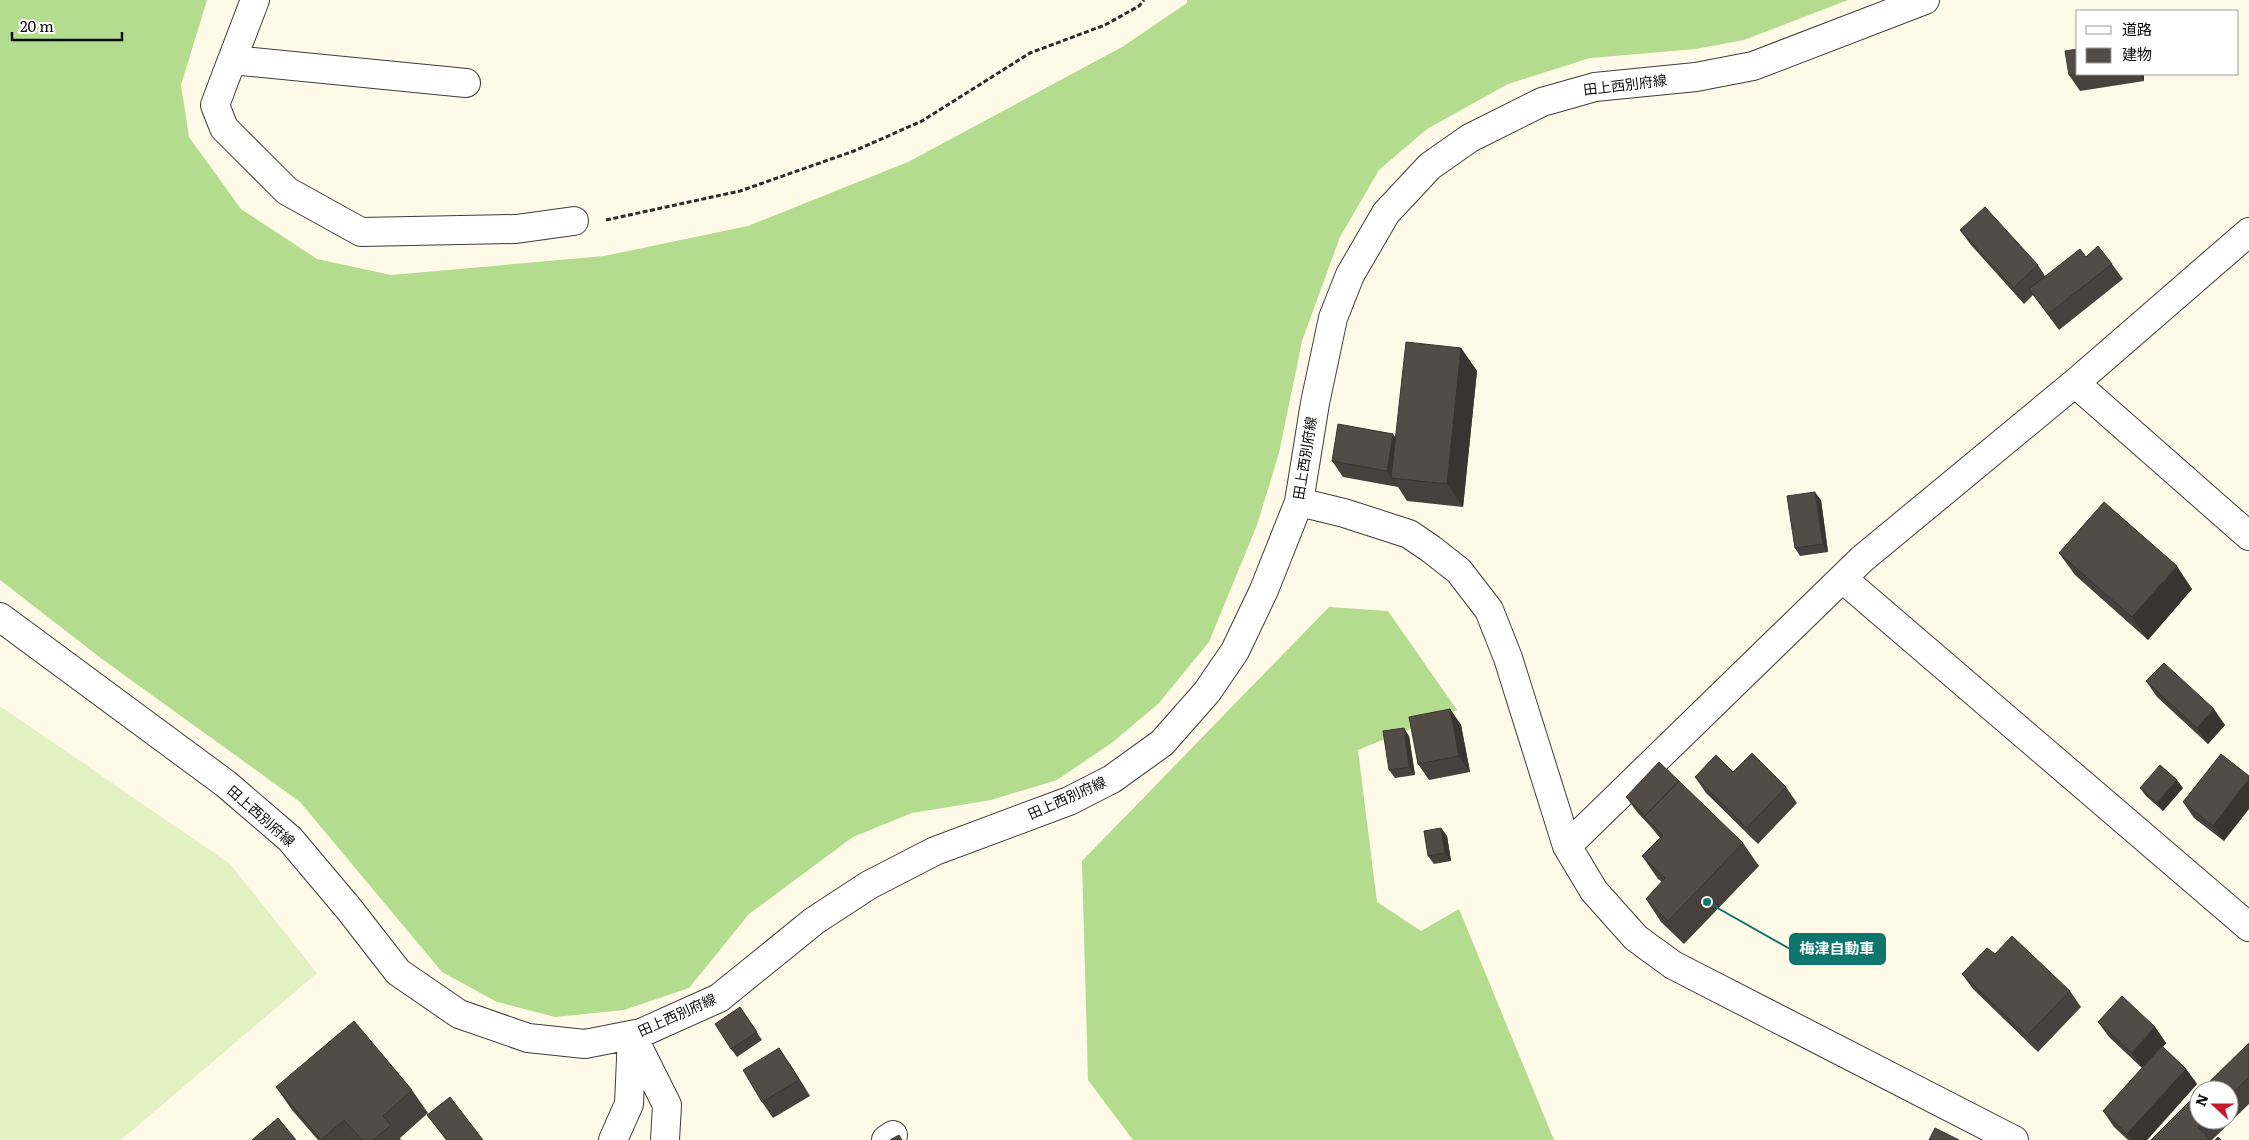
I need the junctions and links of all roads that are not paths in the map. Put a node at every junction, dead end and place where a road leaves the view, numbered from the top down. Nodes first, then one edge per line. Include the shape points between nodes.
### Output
1 (255, 0) edge
2 (1925, 0) edge
3 (232, 60) junction
4 (466, 83) dead end
5 (574, 221) road end
6 (2249, 232) edge
7 (2075, 384) junction
8 (1299, 502) junction
9 (2246, 529) edge
10 (1843, 579) junction
11 (0, 617) edge
12 (1567, 846) junction
13 (2249, 927) edge
14 (632, 1035) junction
15 (613, 1140) edge
16 (665, 1140) edge
17 (2014, 1140) edge

1 - 3 street
2 - 8 street, 田上西別府線 via 1753,66 1696,77 1595,87 1542,102 1470,138 1430,166 1386,213 1350,276 1333,318 1314,403
3 - 4 street
3 - 5 street via 215,105 224,128 287,191 360,232 516,229
6 - 7 street
7 - 9 street
7 - 10 street via 1862,559
8 - 12 street via 1409,534 1460,571 1489,610 1508,658
8 - 14 street, 田上西別府線 via 1264,590 1235,651 1207,692 1162,743 1112,778 1069,801 935,851 869,885 814,921 719,998
10 - 12 street
10 - 13 street
11 - 14 street, 田上西別府線 via 226,784 290,839 398,972 459,1014 528,1038 585,1044
12 - 17 street via 1594,891 1636,938 1673,965
14 - 15 street via 629,1104
14 - 16 street via 667,1104

